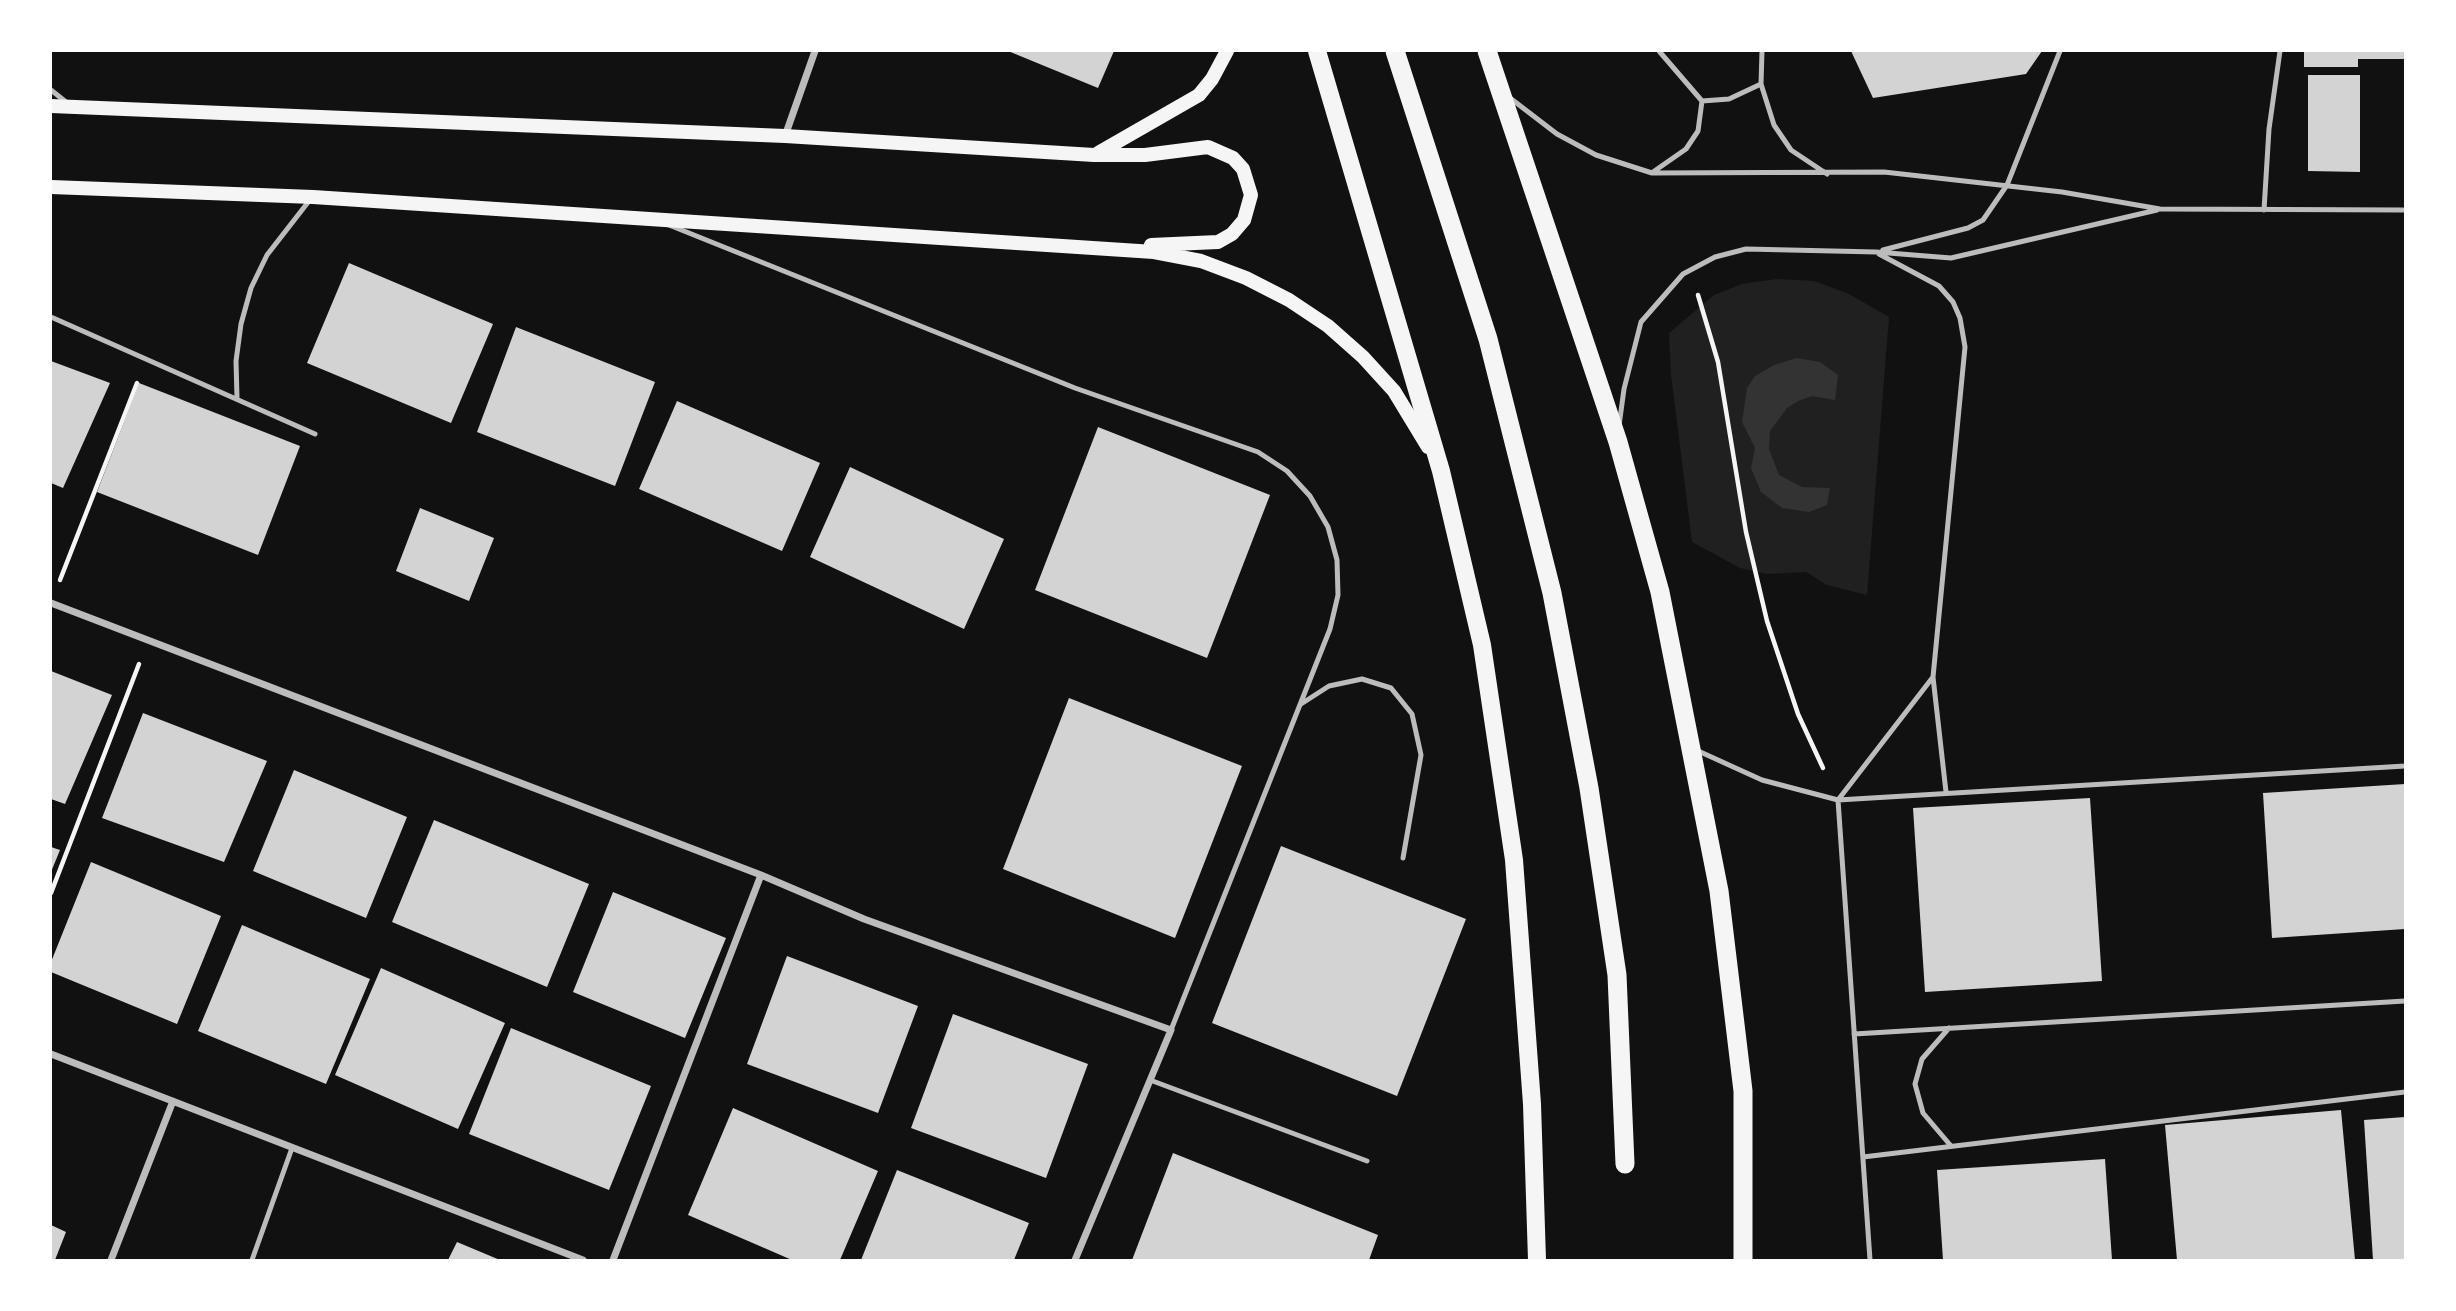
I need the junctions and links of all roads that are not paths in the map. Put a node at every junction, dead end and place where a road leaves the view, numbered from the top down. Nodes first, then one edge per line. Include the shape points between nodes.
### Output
1 (815, 51) edge
2 (1227, 51) edge
3 (1317, 51) edge
4 (1395, 51) edge
5 (1487, 51) edge
6 (1659, 51) edge
7 (1762, 51) edge
8 (2060, 51) edge
9 (2280, 51) edge
10 (1762, 84) junction
11 (51, 90) edge
12 (1502, 92) junction
13 (1702, 101) junction
14 (51, 106) edge
15 (75, 107) junction
16 (785, 136) junction
17 (1094, 155) junction
18 (1652, 173) junction
19 (1827, 174) junction
20 (2007, 185) junction
21 (51, 187) edge
22 (313, 197) junction
23 (2160, 209) junction
24 (2264, 210) junction
25 (2405, 210) edge
26 (657, 220) junction
27 (1106, 248) junction
28 (1876, 252) junction
29 (51, 317) edge
30 (237, 398) junction
31 (315, 434) dead end
32 (1618, 442) junction
33 (1441, 471) junction
34 (51, 603) edge
35 (1933, 677) junction
36 (1300, 705) junction
37 (1690, 747) junction
38 (2405, 766) edge
39 (1946, 792) junction
40 (1838, 800) junction
41 (1403, 858) dead end
42 (761, 875) junction
43 (2405, 1001) edge
44 (1948, 1028) junction
45 (1171, 1030) junction
46 (1854, 1034) junction
47 (51, 1054) edge
48 (1150, 1080) junction
49 (2405, 1092) edge
50 (173, 1101) junction
51 (1951, 1146) junction
52 (292, 1148) junction
53 (1863, 1157) junction
54 (1367, 1161) dead end
55 (1625, 1164) dead end
56 (111, 1260) edge
57 (252, 1260) edge
58 (583, 1260) edge
59 (613, 1260) edge
60 (1075, 1260) edge
61 (1537, 1260) edge
62 (1743, 1260) edge
63 (1870, 1260) edge

1 - 16 street
2 - 17 main road via 1199,96
3 - 33 main road
4 - 55 highway via 1488,339 1552,593 1589,788 1617,975
5 - 12 highway
6 - 13 lane
7 - 10 lane
8 - 20 lane
9 - 24 lane
10 - 13 lane via 1729,99
10 - 19 lane via 1774,125 1791,150
11 - 15 lane
12 - 18 lane via 1556,134 1596,155
12 - 32 highway
13 - 18 lane via 1698,131 1686,149
14 - 15 main road
15 - 16 main road
16 - 17 main road
17 - 27 main road via 1219,150 1242,169 1251,195 1244,220 1218,242
18 - 19 lane
19 - 20 lane via 1884,172
20 - 23 lane
20 - 28 lane via 1983,220 1968,228
21 - 22 main road
22 - 26 main road
22 - 30 lane via 288,224 251,288 236,361
23 - 24 lane
23 - 28 lane via 1951,258
24 - 25 lane
26 - 27 main road
26 - 36 lane via 1075,388 1258,452 1287,471 1310,496 1328,527 1337,561 1338,595 1330,629
27 - 33 main road via 1200,261 1246,278 1299,306 1363,357 1394,391
28 - 32 lane via 1746,249 1715,257 1684,274 1641,322 1624,389
28 - 35 lane via 1939,286 1960,318 1965,346
29 - 30 lane
30 - 31 lane
32 - 37 highway via 1660,592
33 - 61 main road via 1482,645 1514,860 1532,1104
34 - 42 street
35 - 39 lane
35 - 40 lane
36 - 41 lane via 1329,686 1362,679 1391,688 1412,714 1421,755
36 - 45 lane
37 - 40 lane via 1762,780
37 - 62 highway via 1719,891 1743,1091
38 - 39 lane
39 - 40 lane
40 - 46 lane
42 - 45 street via 864,919
42 - 59 street
43 - 44 lane
44 - 46 lane
44 - 51 lane via 1922,1059 1915,1084 1923,1113
45 - 48 street
46 - 53 lane
47 - 50 street
48 - 54 lane
48 - 60 street
49 - 51 lane
50 - 52 street
50 - 56 street
51 - 53 lane
52 - 57 lane
52 - 58 street
53 - 63 lane

